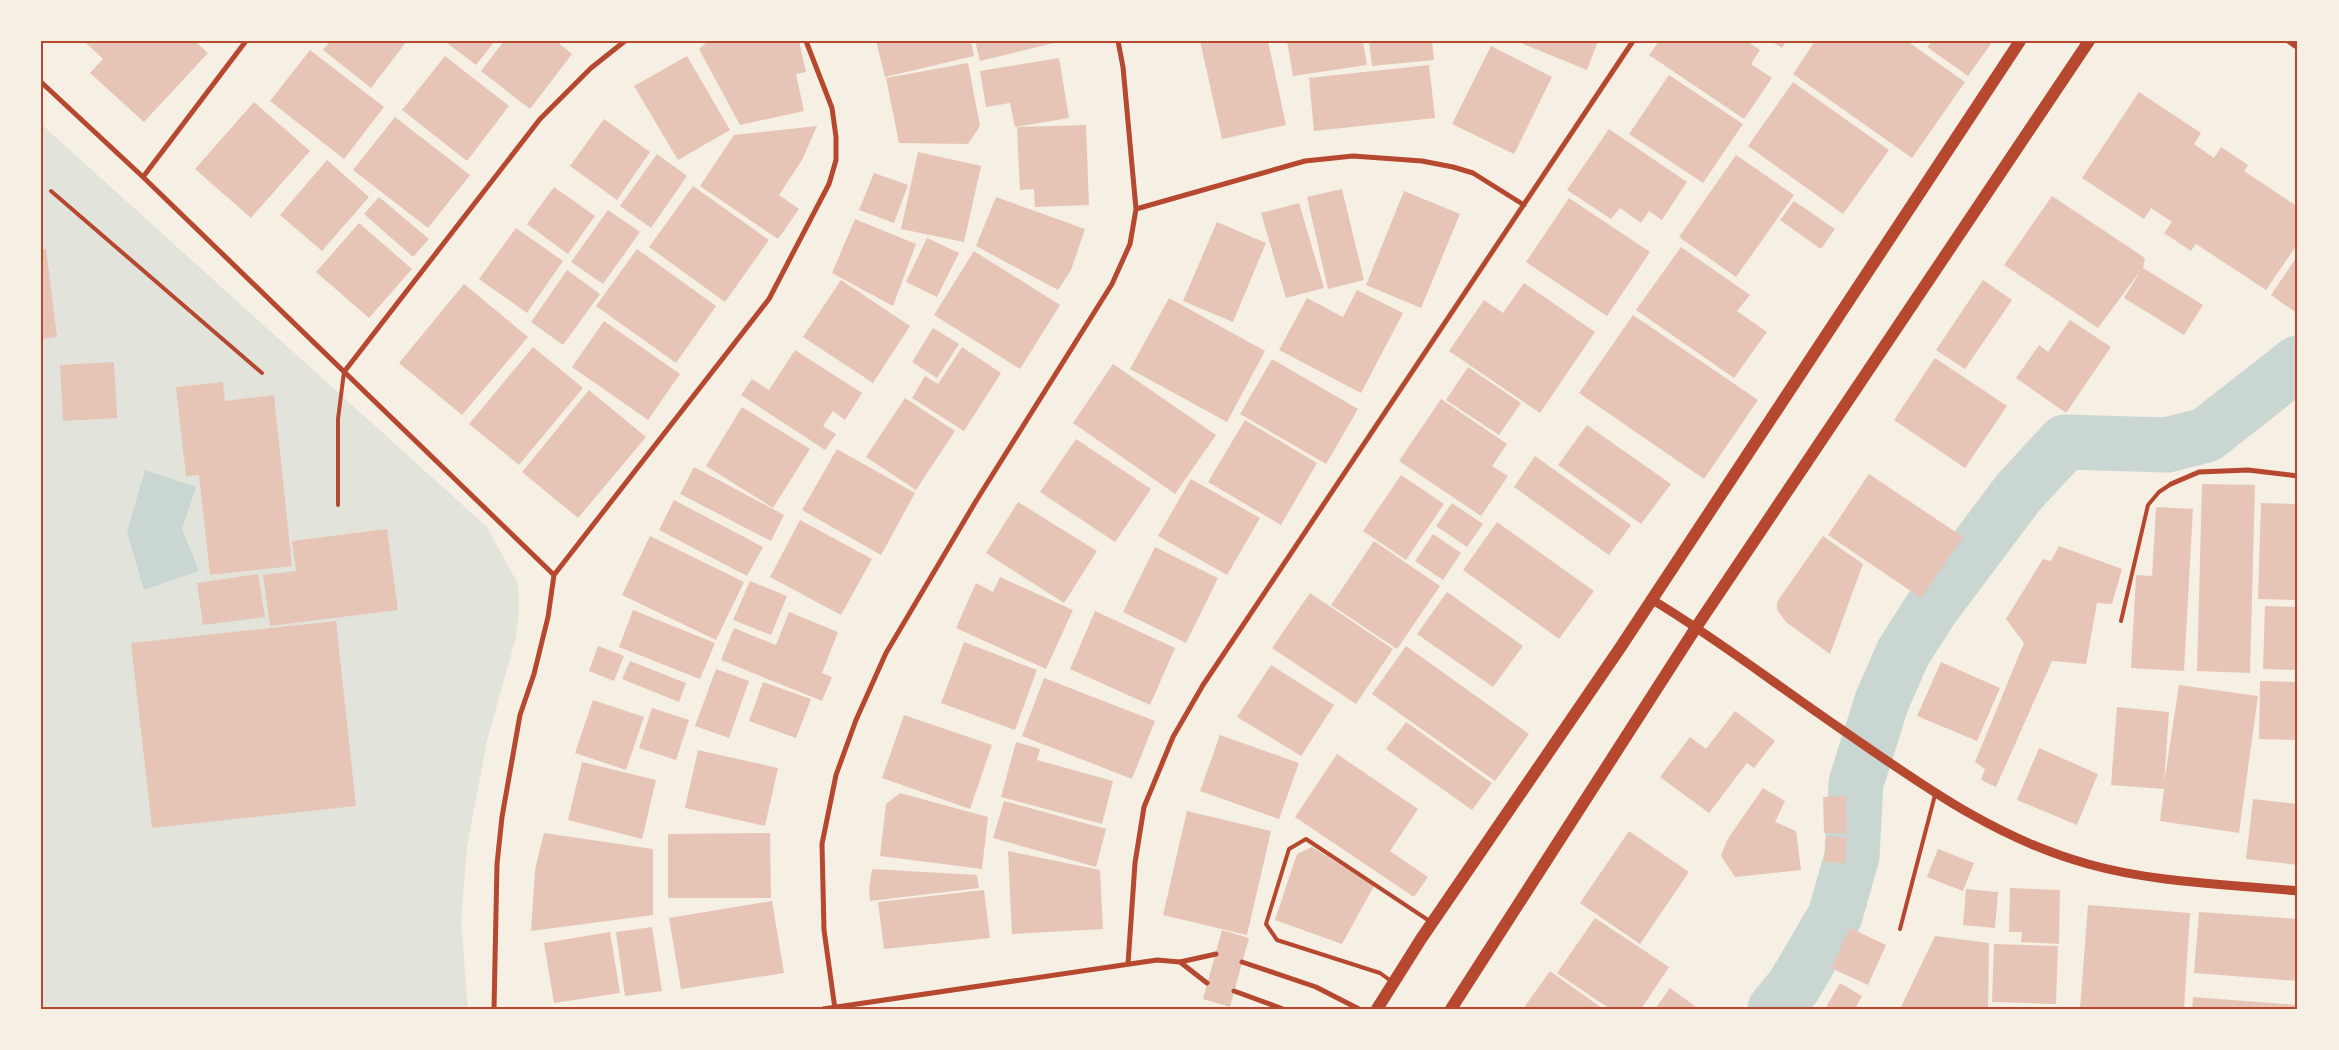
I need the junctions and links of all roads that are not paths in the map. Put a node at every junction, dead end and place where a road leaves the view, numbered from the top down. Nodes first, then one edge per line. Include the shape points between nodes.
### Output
1 (246, 41) edge
2 (625, 41) edge
3 (806, 41) edge
4 (1118, 41) edge
5 (1633, 41) edge
6 (2020, 41) edge
7 (2089, 41) edge
8 (2288, 41) edge
9 (2298, 48) edge
10 (41, 82) edge
11 (143, 177) junction
12 (51, 191) dead end
13 (1524, 205) junction
14 (1136, 209) junction
15 (344, 372) junction
16 (262, 373) dead end
17 (2298, 476) edge
18 (2171, 484) joint
19 (338, 505) dead end
20 (554, 575) junction
21 (1651, 599) junction
22 (2121, 621) dead end
23 (1696, 626) junction
24 (1935, 795) junction
25 (2298, 891) edge
26 (1433, 924) junction
27 (1900, 929) dead end
28 (1216, 954) dead end
29 (1180, 962) junction
30 (1242, 962) dead end
31 (1128, 964) junction
32 (1207, 983) dead end
33 (1395, 984) junction
34 (1234, 991) dead end
35 (835, 1008) edge
36 (494, 1009) edge
37 (823, 1009) edge
38 (1283, 1009) edge
39 (1359, 1009) edge
40 (1378, 1009) edge
41 (1451, 1009) edge

1 - 11 street
2 - 15 street via 590,68 540,120
3 - 20 street via 832,108 836,160 829,184 769,299
4 - 14 street via 1124,67
5 - 13 street
6 - 21 main road
7 - 23 main road
8 - 9 street
10 - 11 street
11 - 15 street
12 - 16 lane
13 - 14 street via 1473,173 1453,167 1422,161 1353,156 1305,161
13 - 31 street via 1203,685 1173,737 1144,807 1135,863
14 - 35 street via 1130,244 1112,284 886,653 856,720 836,775 822,844 824,930
15 - 19 lane via 338,420
15 - 20 street
17 - 18 street via 2248,470 2199,472
18 - 22 lane via 2148,505
20 - 36 street via 548,617 520,715 502,817 497,864
21 - 23 street
21 - 26 main road
23 - 24 street
23 - 41 main road
24 - 25 street via 1994,828 2088,864 2149,876
24 - 27 lane
26 - 33 main road
26 - 33 lane via 1306,839 1288,849 1266,924 1277,940 1380,972
28 - 29 street
29 - 31 street via 1157,960
29 - 32 street
30 - 39 street via 1316,987
31 - 35 street
33 - 40 main road
34 - 38 street
35 - 37 street

